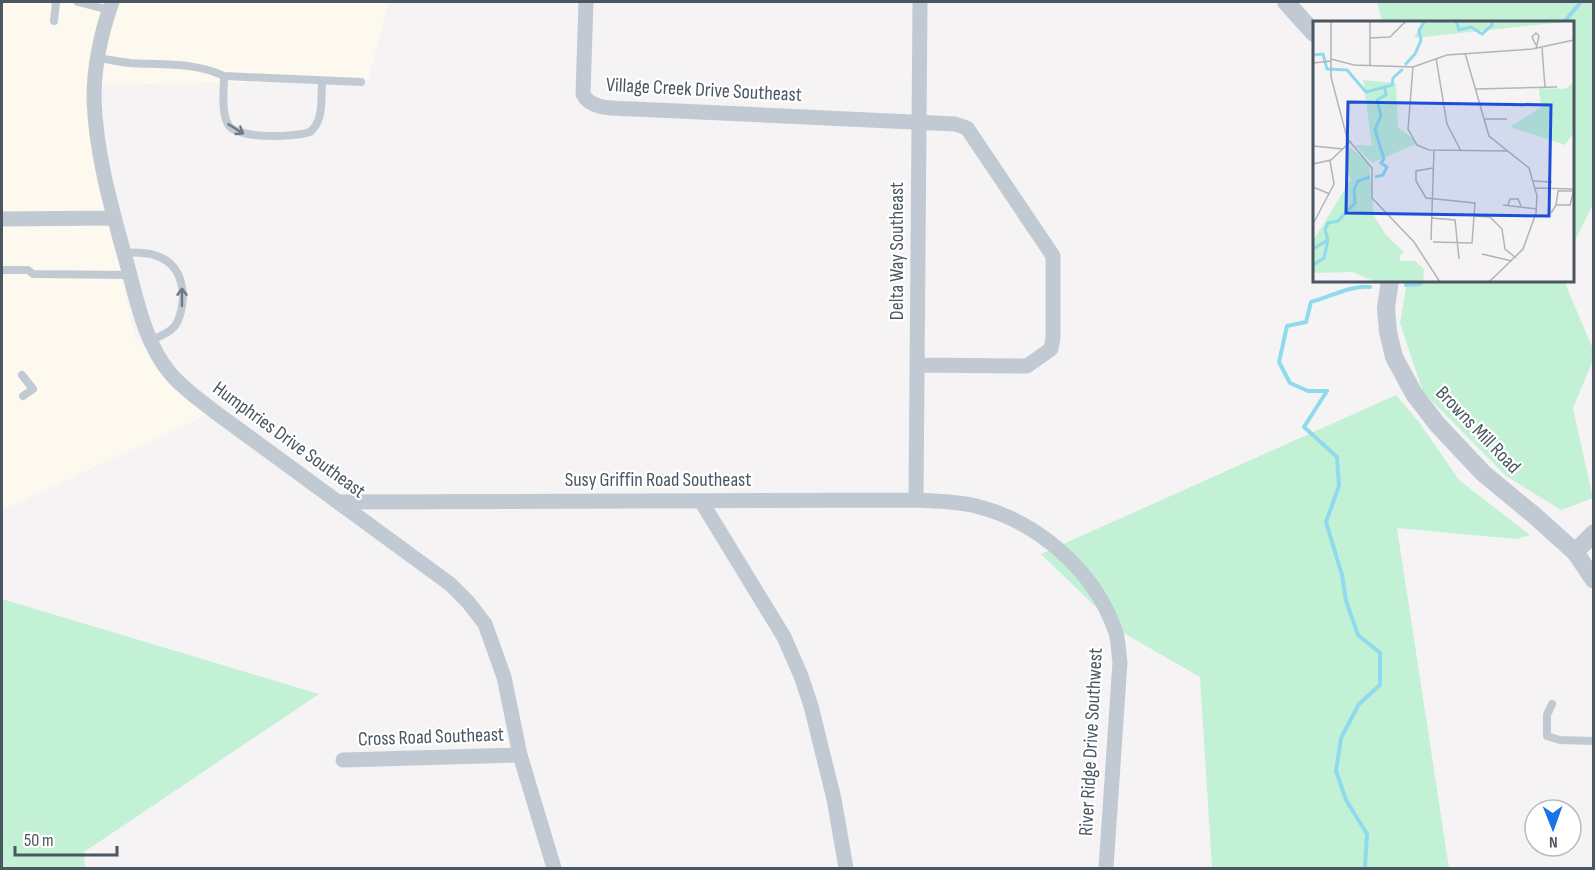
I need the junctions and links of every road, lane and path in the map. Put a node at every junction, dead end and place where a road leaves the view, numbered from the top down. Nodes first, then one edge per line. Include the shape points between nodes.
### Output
1 (56, 2) edge
2 (78, 2) edge
3 (586, 2) edge
4 (920, 2) edge
5 (1286, 2) edge
6 (111, 6) edge
7 (54, 21) dead end
8 (1313, 32) edge
9 (97, 57) junction
10 (224, 76) junction
11 (322, 81) junction
12 (361, 82) dead end
13 (919, 123) junction
14 (114, 218) junction
15 (2, 219) edge
16 (124, 253) junction
17 (2, 270) edge
18 (129, 275) junction
19 (1390, 282) edge
20 (151, 340) junction
21 (917, 365) junction
22 (22, 375) dead end
23 (23, 396) dead end
24 (916, 500) junction
25 (701, 501) junction
26 (339, 502) junction
27 (977, 506) joint
28 (1593, 533) edge
29 (1575, 552) junction
30 (1593, 580) edge
31 (1552, 704) dead end
32 (1593, 741) edge
33 (520, 755) junction
34 (343, 760) dead end
35 (554, 868) edge
36 (846, 868) edge
37 (1106, 868) edge

1 - 7 lane
2 - 6 lane
3 - 13 street, Village Creek Drive Southeast via 583,94 595,105
4 - 13 street, Delta Way Southeast
5 - 8 street
6 - 9 street, Humphries Drive Southeast
9 - 10 lane via 199,67
9 - 14 street, Humphries Drive Southeast via 94,99 99,154
10 - 11 lane
10 -> 11 lane via 228,125 249,136 310,132 320,118
11 - 12 lane
13 - 21 street, Delta Way Southeast
13 - 21 street, Village Creek Drive Southeast via 967,128 1049,248 1053,256 1053,338 1051,349 1027,366
14 - 15 street
14 - 16 street, Humphries Drive Southeast
16 - 18 street, Humphries Drive Southeast
20 -> 16 lane via 175,326 182,306 181,282 173,266 158,256
17 - 18 lane
18 - 20 street, Humphries Drive Southeast
19 - 29 street, Browns Mill Road via 1388,332 1394,357 1414,394 1483,472
20 - 26 street, Humphries Drive Southeast via 169,373 181,385
21 - 24 street, Delta Way Southeast
22 - 23 lane via 33,389
24 - 25 street, Susy Griffin Road Southeast
24 - 27 street, Susy Griffin Road Southeast
25 - 26 street, Susy Griffin Road Southeast
25 - 36 street via 784,637 801,676 834,799
26 - 33 street, Humphries Drive Southeast via 450,584 485,624 504,677
27 - 37 street, River Ridge Drive Southwest via 1013,519 1048,541 1078,567 1101,599 1116,632 1120,662
28 - 29 street
29 - 30 street, Browns Mill Road
31 - 32 lane via 1547,714 1547,736
33 - 34 street, Cross Road Southeast
33 - 35 street, Humphries Drive Southeast

